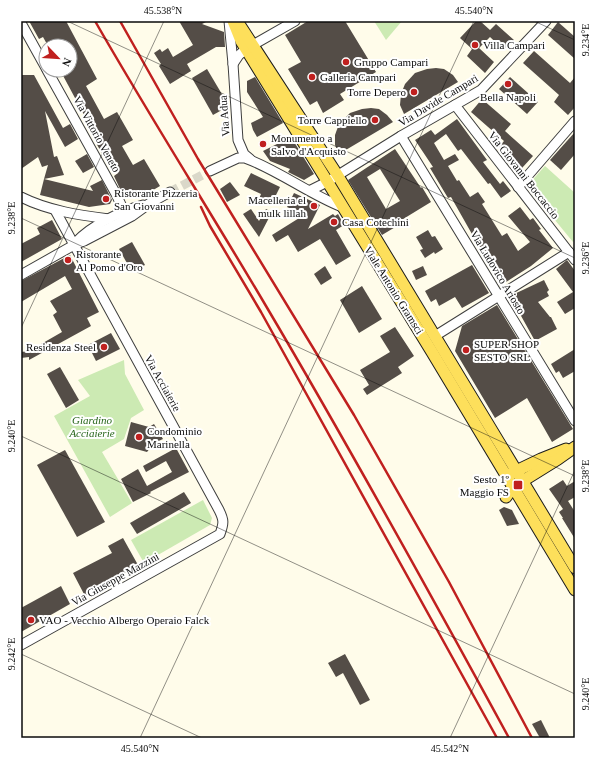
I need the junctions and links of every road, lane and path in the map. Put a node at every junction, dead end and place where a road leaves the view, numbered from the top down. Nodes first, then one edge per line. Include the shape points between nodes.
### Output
1 (229, 21) edge
2 (233, 21) edge
3 (237, 21) edge
4 (295, 21) edge
5 (546, 21) edge
6 (21, 23) edge
7 (250, 47) junction
8 (38, 53) edge
9 (234, 64) junction
10 (52, 78) edge
11 (454, 105) junction
12 (575, 121) edge
13 (401, 136) junction
14 (238, 140) junction
15 (253, 161) junction
16 (338, 176) junction
17 (327, 182) junction
18 (518, 187) junction
19 (311, 190) junction
20 (170, 192) tunnel mouth
21 (21, 197) edge
22 (342, 207) junction
23 (55, 210) junction
24 (128, 213) junction
25 (109, 219) junction
26 (74, 245) junction
27 (569, 252) junction
28 (575, 260) edge
29 (21, 275) edge
30 (498, 296) junction
31 (435, 336) junction
32 (575, 421) edge
33 (575, 446) edge
34 (514, 479) junction
35 (520, 499) junction
36 (220, 534) joint
37 (575, 568) edge
38 (575, 590) edge
39 (21, 644) edge

1 - 9 street, Via Adua
2 - 7 main road, Viale Antonio Gramsci via 241,41
3 - 7 main road, Viale Antonio Gramsci
4 - 7 street
5 - 11 street, Via Davide Campari via 481,90
6 - 8 street, Via Vittorio Veneto
7 - 9 street via 239,55
7 - 16 main road, Viale Antonio Gramsci
7 - 17 main road, Viale Antonio Gramsci
9 - 14 street, Via Adua
10 - 24 street, Via Vittorio Veneto
11 - 13 street, Via Davide Campari
11 - 18 street, Via Giovanni Boccaccio
12 - 18 street
13 - 16 street, Via Davide Campari
13 - 30 street, Via Ludovico Ariosto
14 - 15 street, Via Adua via 244,154
14 - 15 street via 234,152 214,168 238,158
15 - 19 street
16 - 17 street, Via Davide Campari
16 - 31 main road, Viale Antonio Gramsci
17 - 19 street, Via Davide Campari
17 - 22 main road, Viale Antonio Gramsci
18 - 27 street, Via Giovanni Boccaccio
19 - 22 street
20 - 24 street
21 - 23 street
22 - 34 main road, Viale Antonio Gramsci
23 - 25 street
23 - 26 street, Via Acciaierie
24 - 25 street
24 - 26 street via 107,225 104,231
25 - 26 street via 87,232
26 - 29 street
26 - 36 street, Via Acciaierie via 222,516 224,524
27 - 28 street, Via Giovanni Boccaccio
27 - 30 street
30 - 31 street
30 - 32 street, Via Ludovico Ariosto
31 - 34 main road, Viale Antonio Gramsci
33 - 34 main road via 558,459
34 - 35 main road, Viale Antonio Gramsci
34 - 35 main road via 506,497 513,494
34 - 37 main road, Viale Antonio Gramsci
35 - 38 main road, Viale Antonio Gramsci
36 - 39 street, Via Giuseppe Mazzini

